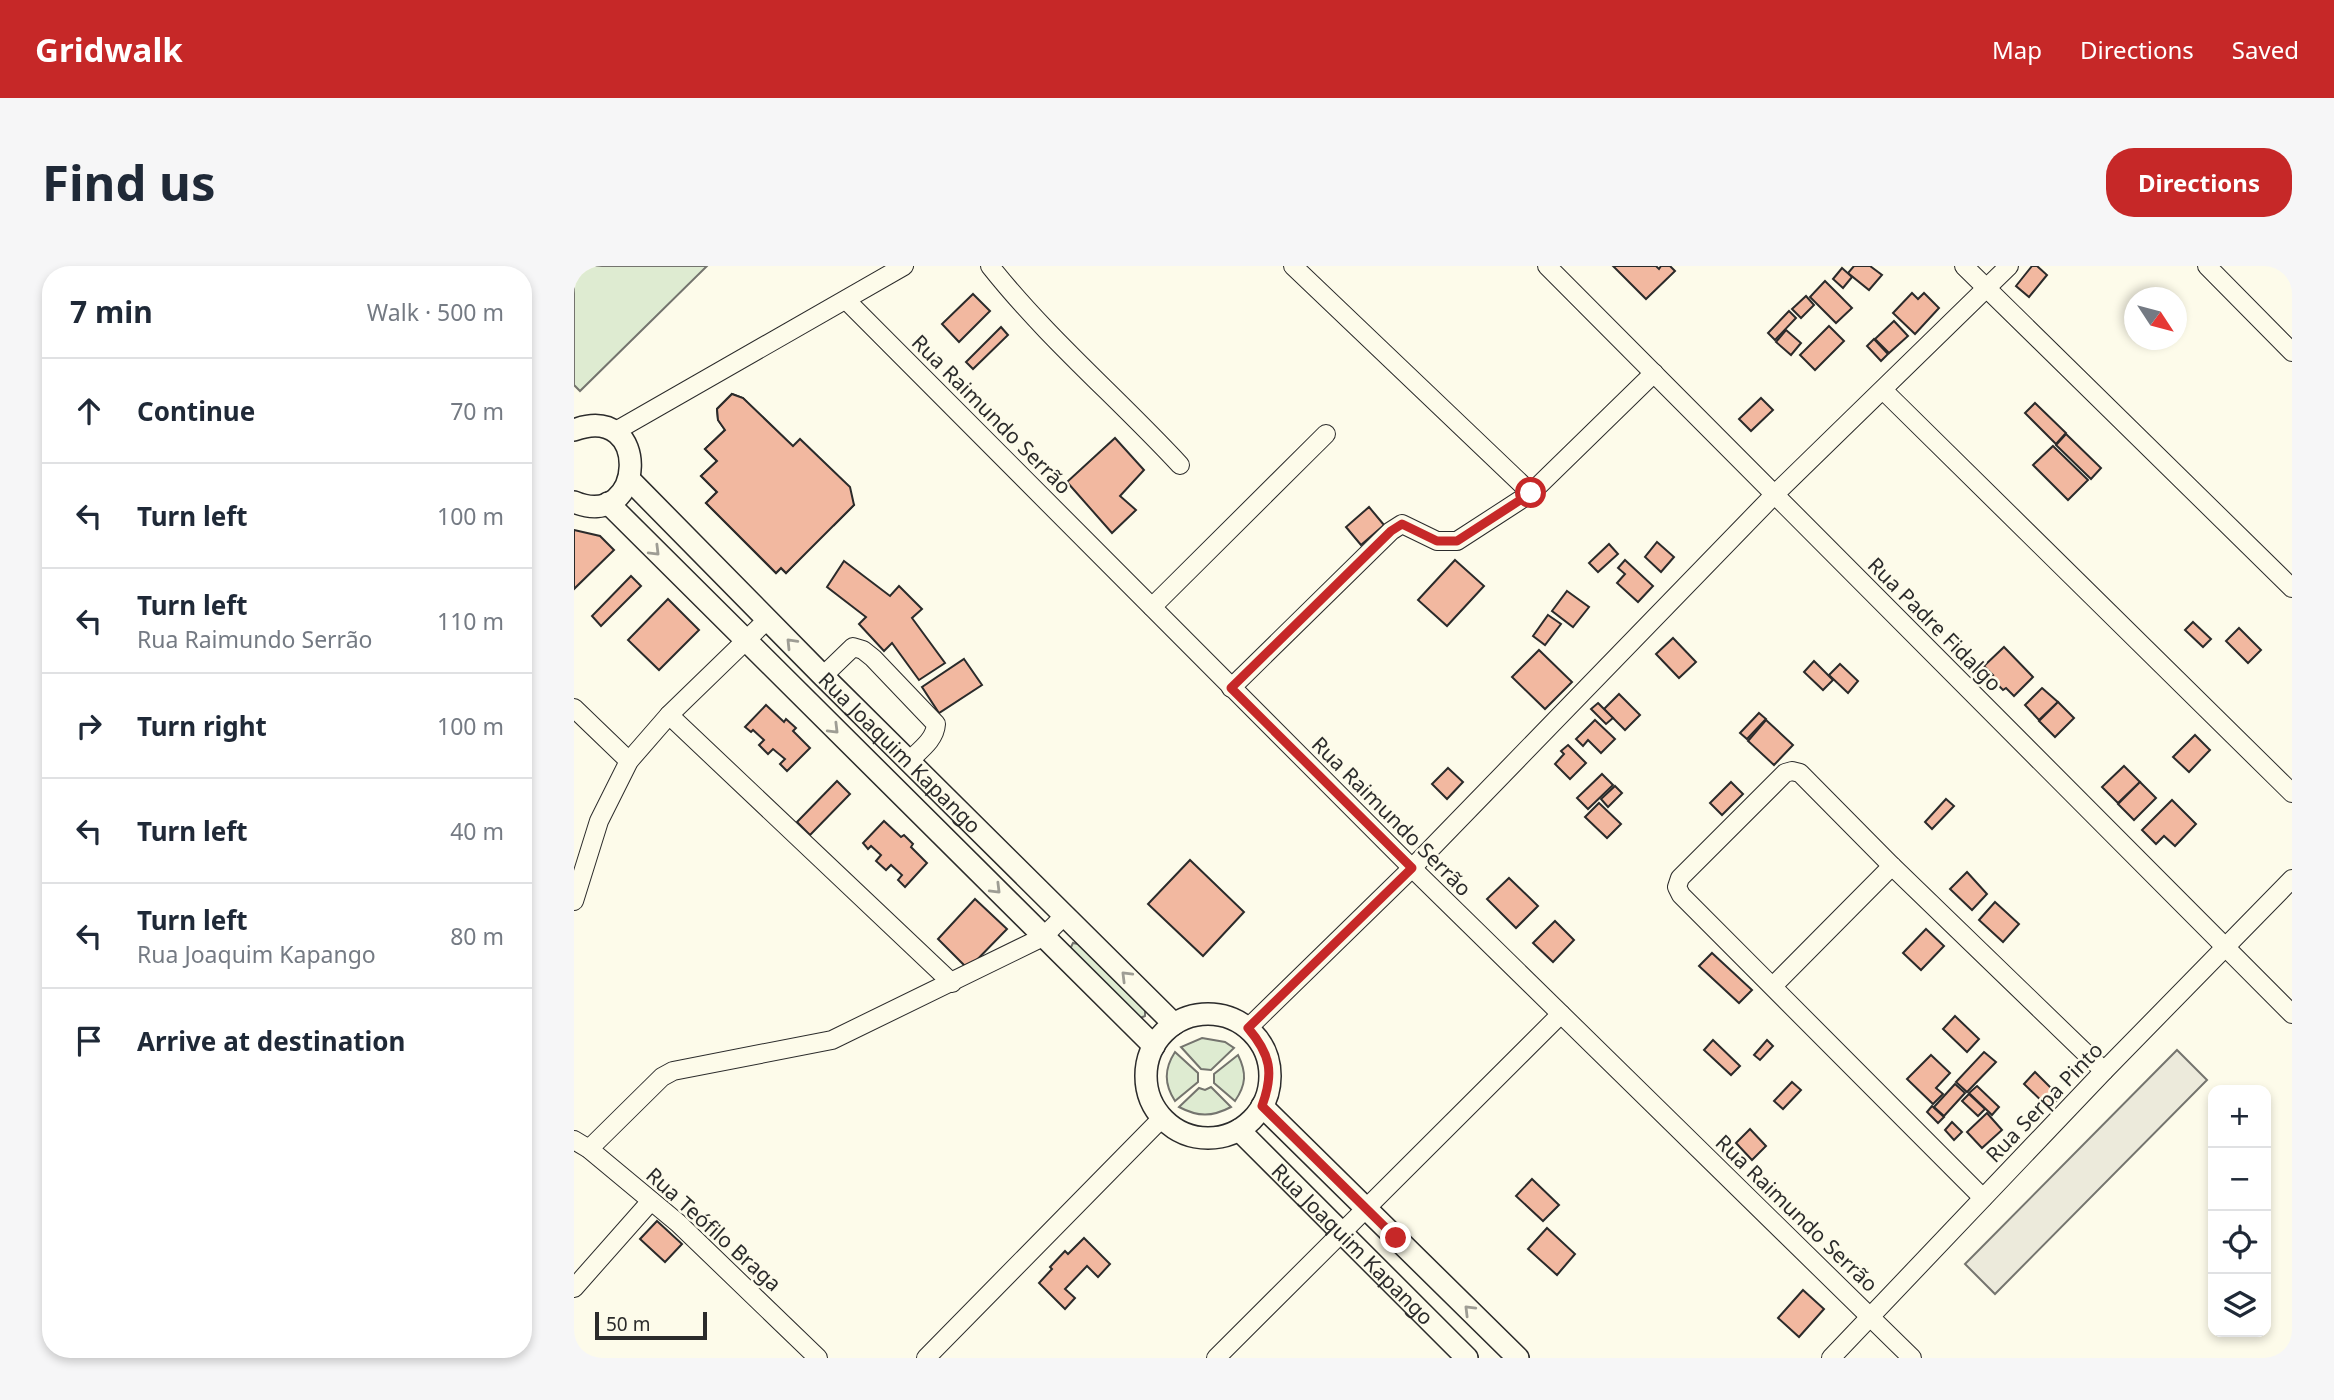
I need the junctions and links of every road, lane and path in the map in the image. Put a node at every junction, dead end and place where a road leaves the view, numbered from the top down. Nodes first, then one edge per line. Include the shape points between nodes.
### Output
1 (904, 266) edge
2 (990, 266) edge
3 (1293, 266) edge
4 (1547, 266) edge
5 (1964, 266) edge
6 (2009, 266) edge
7 (2207, 266) edge
8 (1987, 288) junction
9 (846, 300) junction
10 (2292, 352) edge
11 (1654, 373) junction
12 (1883, 390) junction
13 (575, 428) edge
14 (614, 432) junction
15 (1326, 434) dead end
16 (1180, 465) dead end
17 (629, 480) junction
18 (1531, 493) junction
19 (1774, 495) junction
20 (574, 502) edge
21 (608, 503) junction
22 (2292, 588) edge
23 (1152, 607) junction
24 (768, 619) junction
25 (745, 640) junction
26 (824, 676) junction
27 (1231, 688) junction
28 (574, 708) edge
29 (669, 715) junction
30 (629, 761) junction
31 (915, 766) junction
32 (899, 792) junction
33 (2292, 793) edge
34 (1892, 866) junction
35 (1412, 868) junction
36 (2292, 879) edge
37 (574, 901) edge
38 (1065, 915) junction
39 (1043, 937) junction
40 (2226, 947) junction
41 (952, 983) junction
42 (1773, 986) junction
43 (1561, 1014) junction
44 (2292, 1014) edge
45 (1174, 1024) junction
46 (1248, 1028) junction
47 (1154, 1046) junction
48 (2104, 1071) junction
49 (1262, 1106) junction
50 (1162, 1118) junction
51 (1239, 1130) junction
52 (582, 1145) edge
53 (1983, 1198) junction
54 (650, 1200) junction
55 (1366, 1207) junction
56 (1341, 1233) junction
57 (574, 1288) edge
58 (1871, 1318) junction
59 (818, 1358) edge
60 (926, 1358) edge
61 (1216, 1358) edge
62 (1467, 1358) edge
63 (1518, 1358) edge
64 (1831, 1358) edge
65 (1912, 1358) edge

1 - 9 street
2 - 16 street via 1016,299
3 - 18 street
4 - 11 street, Rua Padre Fidalgo
5 - 8 street
6 - 8 street
7 - 10 street
8 - 12 street
8 - 22 street
9 - 14 street
9 - 23 street, Rua Raimundo Serrão
11 - 18 street
11 - 19 street, Rua Padre Fidalgo
12 - 19 street
12 - 33 street
13 - 14 main road via 589,425
14 - 17 main road via 630,453
15 - 23 street
17 - 21 main road
17 - 24 main road, Rua Joaquim Kapango
18 - 27 street via 1457,541 1437,541 1402,524 1391,531
19 - 35 street
19 - 40 street, Rua Padre Fidalgo
20 - 21 main road
21 -> 25 main road, Rua Joaquim Kapango
23 - 27 street, Rua Raimundo Serrão
24 - 25 street
26 -> 24 main road, Rua Joaquim Kapango
25 - 29 street
25 -> 32 main road, Rua Joaquim Kapango
26 - 31 main road, Rua Joaquim Kapango
26 - 31 street via 853,647 873,658 936,724
27 - 35 street, Rua Raimundo Serrão
28 - 30 street
29 - 30 street
29 - 41 street
30 - 37 street via 599,821
31 - 32 main road
31 - 38 main road, Rua Joaquim Kapango
32 -> 39 main road, Rua Joaquim Kapango
34 - 42 street
34 - 42 street via 1793,771 1785,773 1680,877 1677,887 1681,895
34 - 48 street
35 - 43 street, Rua Raimundo Serrão
35 - 46 street
36 - 40 street, Rua Serpa Pinto
38 - 39 street
45 -> 38 main road, Rua Joaquim Kapango
39 - 41 street
39 - 47 main road, Rua Joaquim Kapango
40 - 44 street, Rua Padre Fidalgo
40 - 48 street, Rua Serpa Pinto
41 - 52 street via 832,1040 673,1071
42 - 53 street
43 - 55 street
43 - 58 street, Rua Raimundo Serrão
45 - 46 main road via 1212,1014
45 - 47 main road
46 - 49 main road via 1262,1044 1269,1064 1269,1086
47 - 50 main road via 1146,1083
48 - 53 street, Rua Serpa Pinto
49 - 51 main road
49 - 55 main road, Rua Joaquim Kapango
50 - 51 main road via 1178,1131 1198,1138
50 - 60 street
51 - 56 main road, Rua Joaquim Kapango
52 - 54 street, Rua Teófilo Braga
53 - 58 street, Rua Serpa Pinto
54 - 57 street
54 - 59 street, Rua Teófilo Braga
55 - 56 street
63 -> 55 main road, Rua Joaquim Kapango
56 - 61 street
56 - 62 main road, Rua Joaquim Kapango
58 - 64 street, Rua Serpa Pinto
58 - 65 street, Rua Raimundo Serrão

